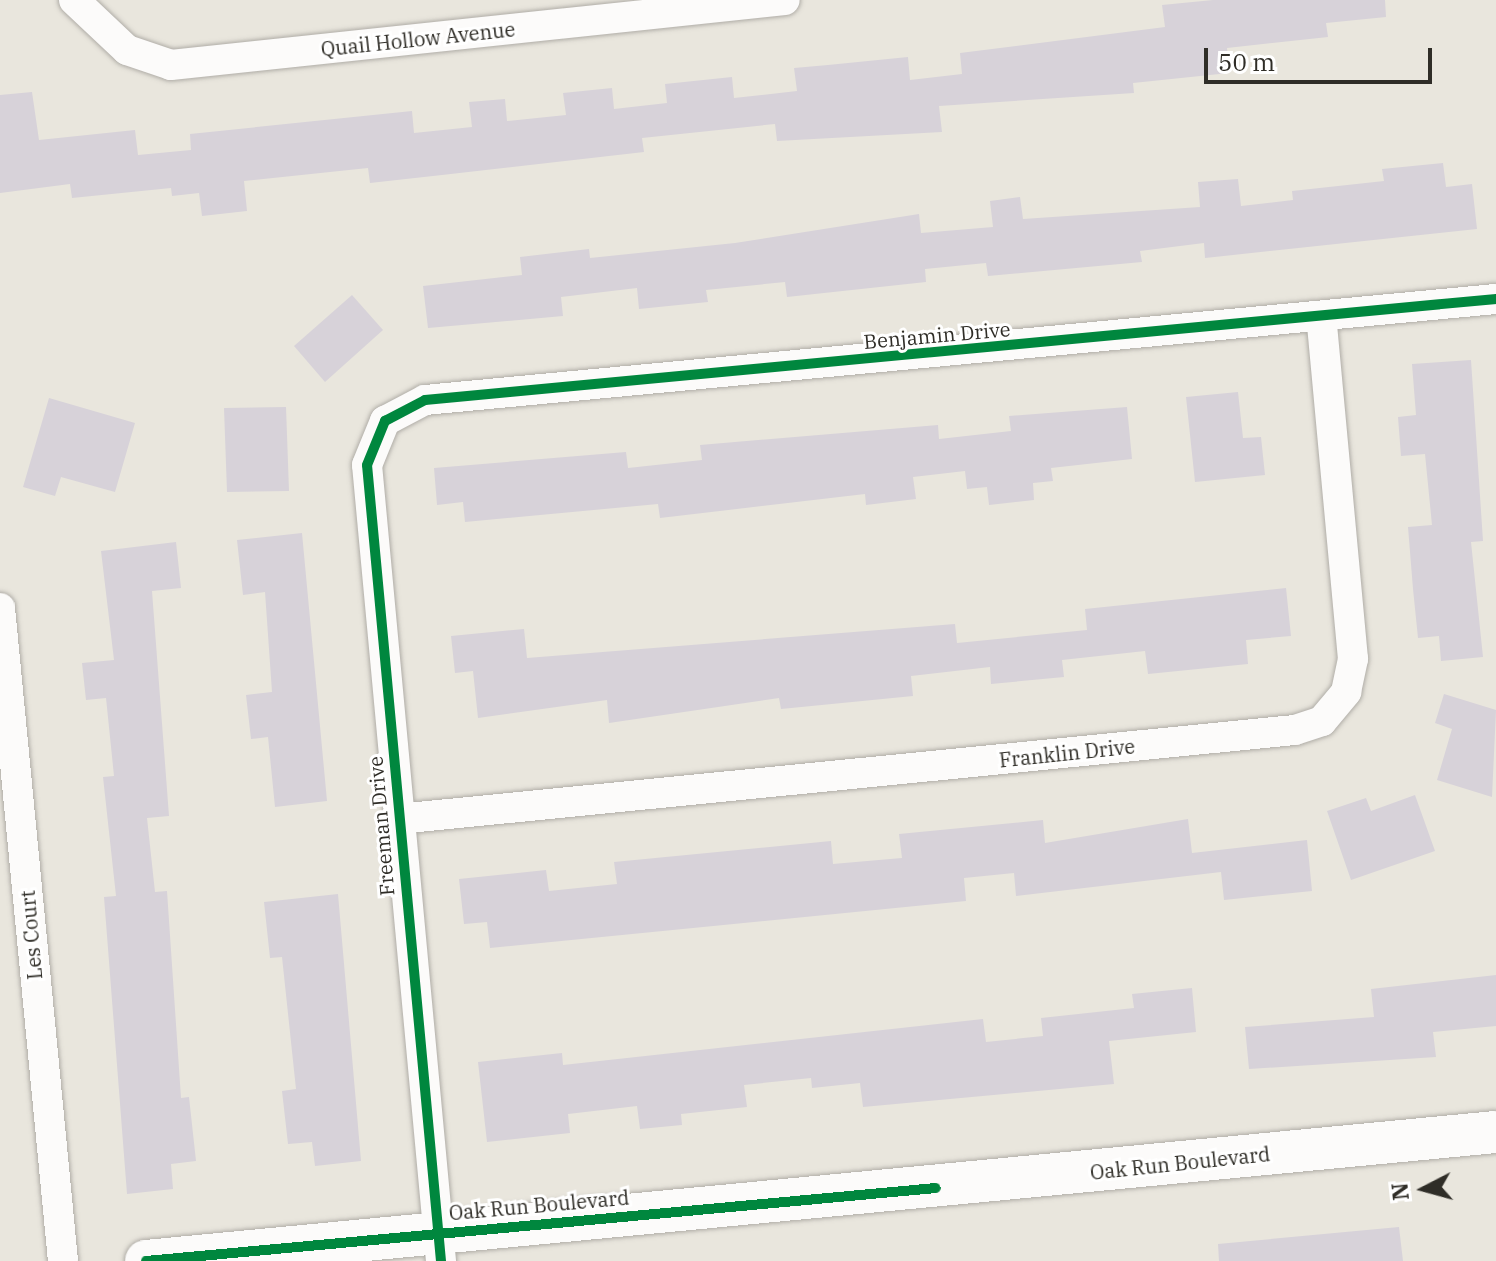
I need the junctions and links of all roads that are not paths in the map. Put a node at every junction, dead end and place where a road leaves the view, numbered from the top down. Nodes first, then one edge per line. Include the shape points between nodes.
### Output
1 (74, 0) edge
2 (785, 0) edge
3 (1496, 299) edge
4 (1321, 317) junction
5 (385, 421) joint
6 (0, 608) edge
7 (398, 819) junction
8 (1496, 1132) edge
9 (440, 1246) edge
10 (63, 1261) edge
11 (146, 1261) edge

1 - 2 street, Quail Hollow Avenue via 127,50 171,65
3 - 4 street, Benjamin Drive
4 - 5 street, Benjamin Drive via 425,400
4 - 7 street, Franklin Drive via 1353,659 1346,692 1322,721 1295,730
5 - 7 street, Freeman Drive via 367,465
6 - 10 street, Les Court
7 - 9 street, Freeman Drive
8 - 9 street, Oak Run Boulevard
9 - 11 street, Oak Run Boulevard

